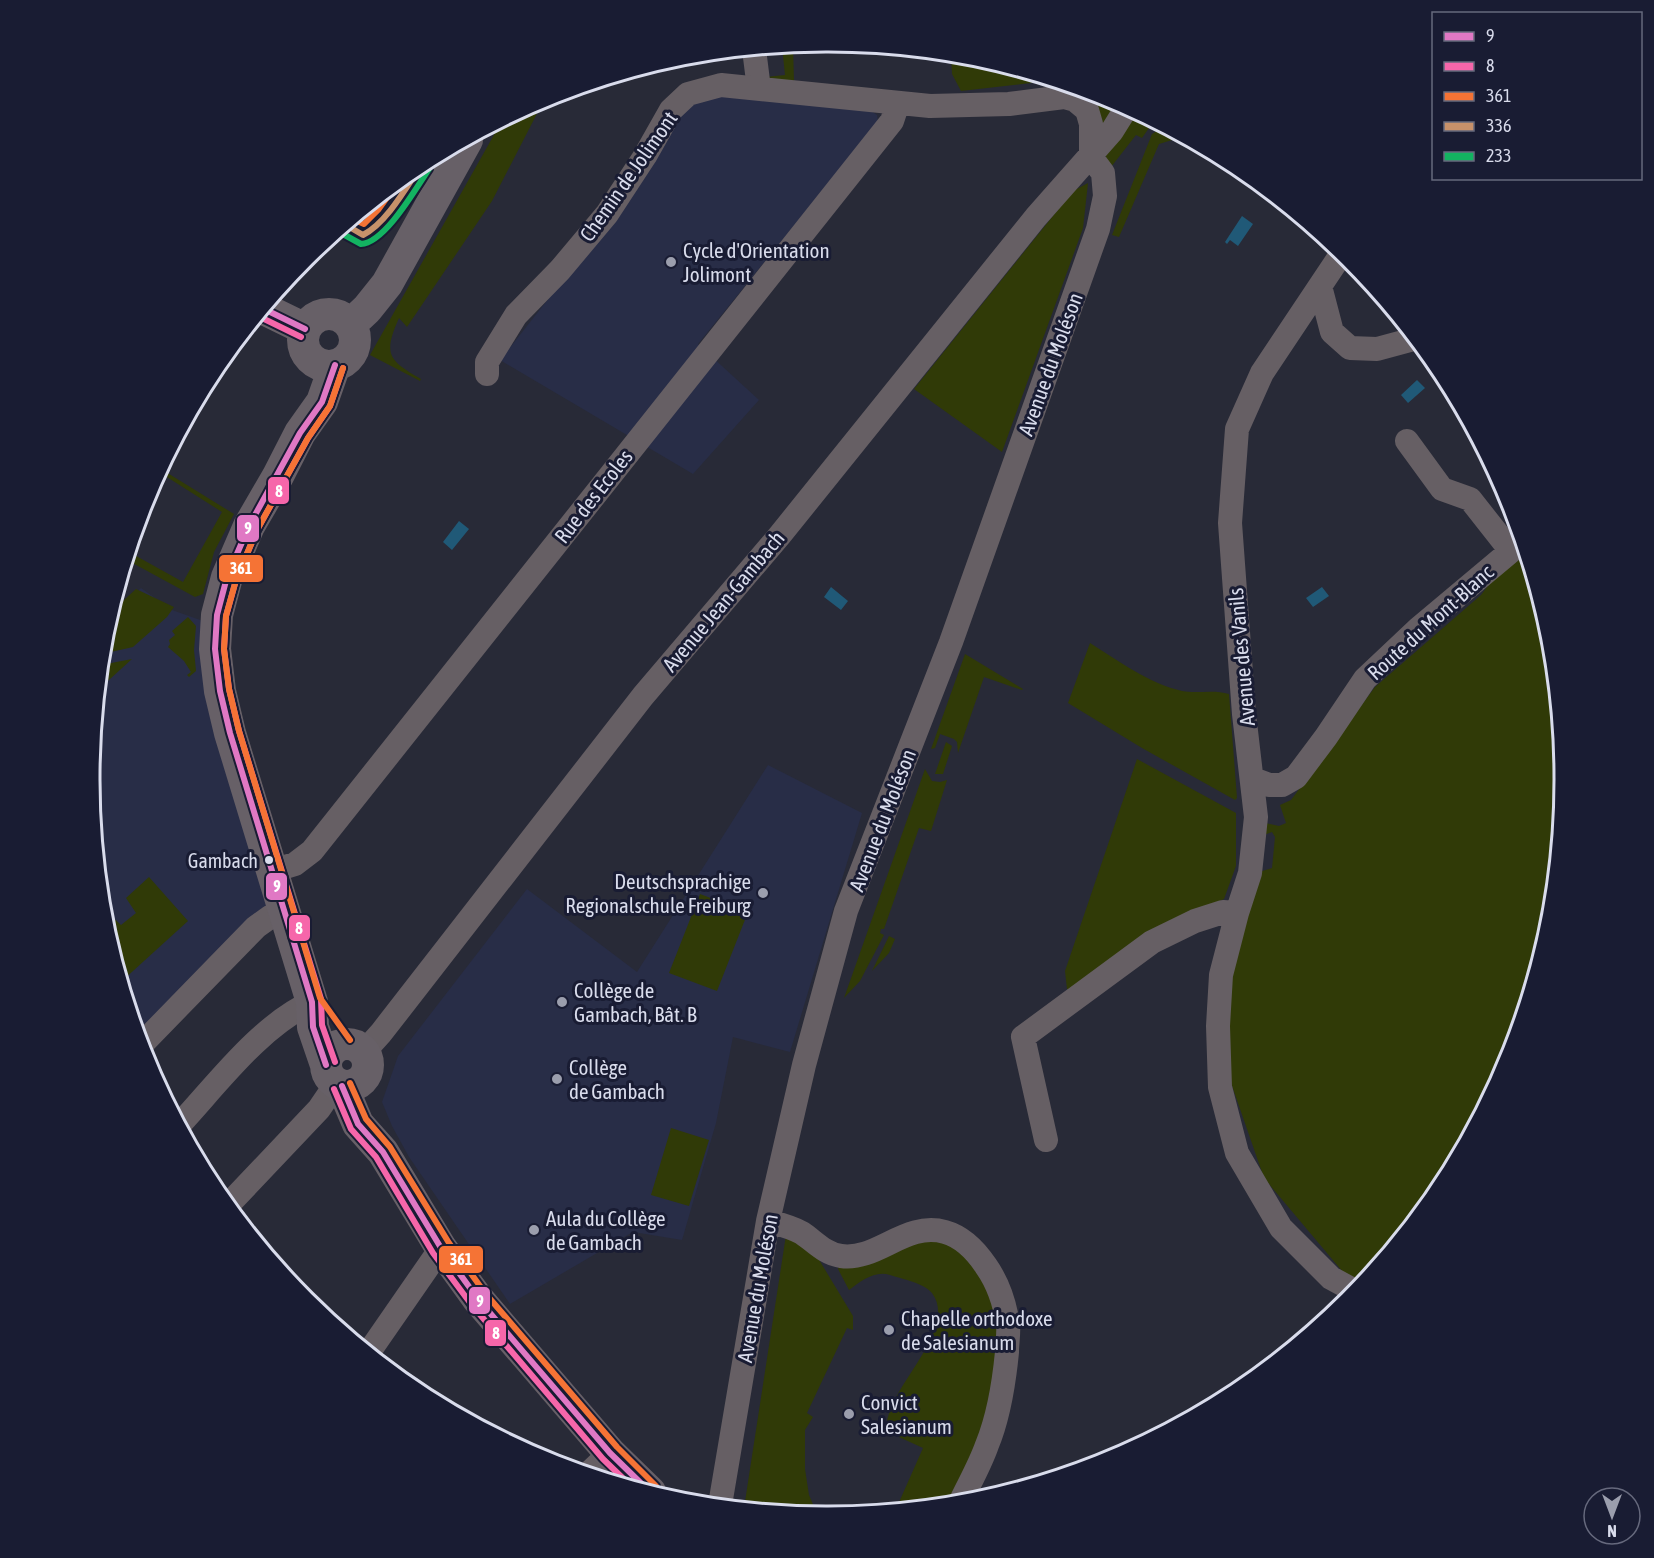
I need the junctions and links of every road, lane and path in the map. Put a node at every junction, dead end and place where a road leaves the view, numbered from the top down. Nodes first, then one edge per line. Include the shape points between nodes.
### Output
1 (755, 57) edge
2 (759, 89) junction
3 (898, 103) junction
4 (1122, 115) edge
5 (460, 152) edge
6 (1090, 157) junction
7 (1337, 261) edge
8 (1320, 286) junction
9 (271, 312) edge
10 (350, 325) junction
11 (305, 329) junction
12 (1406, 341) edge
13 (324, 363) junction
14 (487, 374) dead end
15 (1407, 441) dead end
16 (1253, 779) junction
17 (272, 871) junction
18 (285, 912) junction
19 (1237, 913) junction
20 (312, 1002) junction
21 (148, 1037) edge
22 (345, 1069) junction
23 (185, 1118) edge
24 (1046, 1140) dead end
25 (234, 1198) edge
26 (768, 1221) junction
27 (441, 1248) junction
28 (1346, 1287) edge
29 (373, 1346) edge
30 (600, 1463) edge
31 (622, 1476) edge
32 (965, 1493) edge
33 (721, 1497) edge

1 - 2 street
2 - 3 street, Chemin de Jolimont
2 - 14 street, Chemin de Jolimont via 721,85 688,94 671,110 607,214 516,315 487,362
3 - 6 street, Chemin de Jolimont via 930,106 1009,104 1064,97 1075,100 1087,110
3 - 17 street, Rue des Ecoles via 892,121 312,851 295,864
4 - 6 street, Avenue Jean-Gambach
5 - 10 main road via 387,284
6 - 22 street, Avenue Jean-Gambach via 1036,217 780,534 643,696 381,1034
6 - 26 street, Avenue du Moléson via 1103,173 1105,196 1098,229 951,642 846,911 806,1056
7 - 8 street, Avenue des Vanils
8 - 12 street via 1332,333 1350,348 1377,349
8 - 16 street, Avenue des Vanils via 1262,373 1237,429 1230,523 1244,714
9 - 11 main road
10 - 11 main road via 340,317 326,314
10 - 13 main road via 353,349 346,360
11 - 13 main road via 303,346
13 - 17 main road via 300,433 249,526 227,577 217,615 214,649 220,692
15 - 16 street, Route du Mont-Blanc via 1442,489 1470,499 1511,551 1365,679 1296,777 1282,785
16 - 19 street, Avenue des Vanils via 1256,829 1250,873
17 - 18 main road
18 - 20 main road
18 - 21 street via 256,927
19 - 24 street via 1224,912 1195,921 1152,942 1023,1037
19 - 28 street, Avenue des Vanils via 1221,975 1218,1026 1220,1087 1237,1154 1281,1228 1331,1278
20 - 22 main road
20 - 23 street via 288,1015 249,1049
22 - 25 street, Avenue Jean-Gambach via 319,1109
22 - 27 main road via 358,1124 383,1152
26 - 32 street via 801,1233 840,1256 856,1256 909,1233 927,1230 945,1232 976,1251 1002,1296 1009,1327 999,1407 988,1444
26 - 33 street, Avenue du Moléson
27 - 29 street
27 - 30 main road
30 - 31 main road

